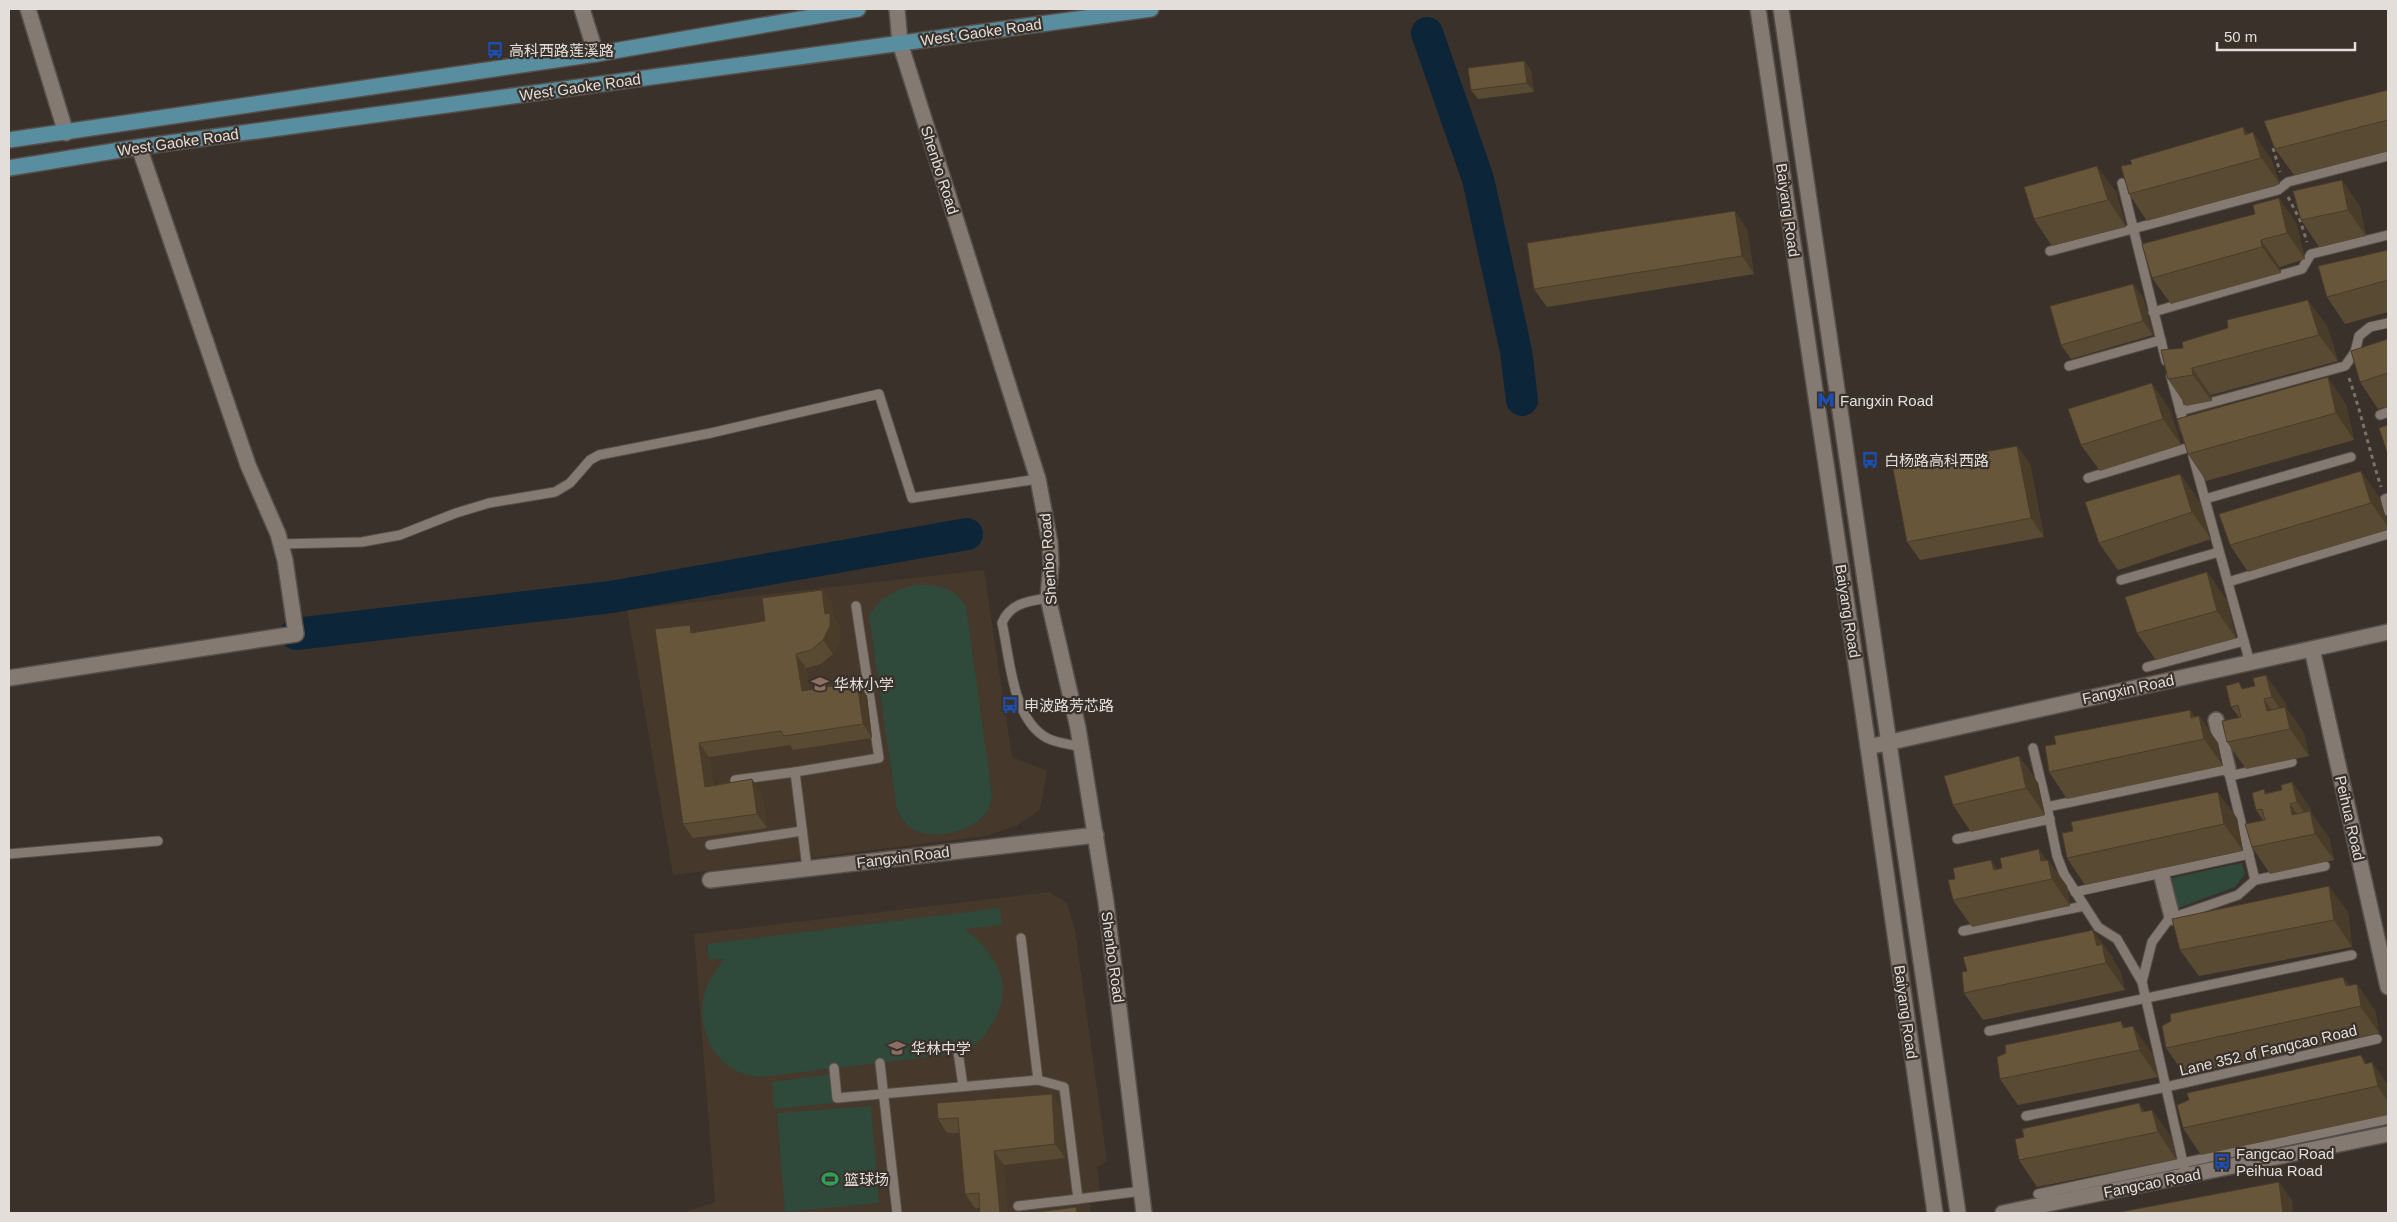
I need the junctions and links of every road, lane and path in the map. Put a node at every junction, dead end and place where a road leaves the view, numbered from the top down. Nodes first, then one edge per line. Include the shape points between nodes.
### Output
1 (28, 9) edge
2 (582, 9) edge
3 (858, 9) edge
4 (897, 9) edge
5 (1151, 9) edge
6 (1758, 9) edge
7 (1782, 9) edge
8 (900, 42) junction
9 (596, 54) junction
10 (66, 133) junction
11 (9, 140) edge
12 (139, 147) junction
13 (2273, 148) edge
14 (2388, 156) edge
15 (9, 168) edge
16 (2122, 182) edge
17 (2286, 183) junction
18 (2134, 230) junction
19 (2388, 235) edge
20 (2050, 251) dead end
21 (2311, 254) junction
22 (2153, 312) junction
23 (2388, 323) edge
24 (2160, 340) junction
25 (2069, 366) dead end
26 (2344, 366) junction
27 (2180, 411) junction
28 (2190, 447) junction
29 (2351, 456) dead end
30 (2088, 478) dead end
31 (1038, 479) junction
32 (2204, 498) junction
33 (2386, 499) edge
34 (2388, 511) edge
35 (2388, 534) edge
36 (282, 544) junction
37 (2219, 552) junction
38 (2120, 580) dead end
39 (2228, 582) junction
40 (1048, 598) junction
41 (856, 606) dead end
42 (2388, 632) edge
43 (2244, 641) junction
44 (2312, 649) junction
45 (2250, 663) junction
46 (2147, 666) dead end
47 (9, 678) edge
48 (2216, 720) dead end
49 (1890, 742) junction
50 (1081, 747) junction
51 (1868, 747) junction
52 (2033, 748) dead end
53 (2292, 762) dead end
54 (795, 772) junction
55 (2229, 772) junction
56 (735, 780) edge
57 (2047, 806) junction
58 (2050, 819) junction
59 (802, 831) junction
60 (1096, 834) junction
61 (1957, 839) dead end
62 (158, 841) dead end
63 (710, 845) dead end
64 (9, 854) edge
65 (2249, 854) junction
66 (2325, 866) dead end
67 (807, 868) junction
68 (2161, 873) junction
69 (710, 880) dead end
70 (2255, 880) junction
71 (2075, 892) junction
72 (2084, 906) junction
73 (2172, 917) junction
74 (1963, 931) dead end
75 (1021, 938) dead end
76 (2352, 955) dead end
77 (2142, 982) junction
78 (2388, 987) edge
79 (2146, 998) junction
80 (1989, 1031) dead end
81 (2377, 1039) dead end
82 (958, 1052) dead end
83 (880, 1063) dead end
84 (834, 1068) dead end
85 (1038, 1080) junction
86 (963, 1086) junction
87 (2166, 1087) junction
88 (884, 1093) junction
89 (2026, 1116) dead end
90 (2388, 1119) edge
91 (2388, 1134) edge
92 (2184, 1170) junction
93 (1142, 1191) junction
94 (2038, 1194) dead end
95 (1078, 1199) junction
96 (1018, 1206) dead end
97 (897, 1213) edge
98 (1144, 1213) edge
99 (1936, 1213) edge
100 (1958, 1213) edge
101 (2003, 1213) edge

1 - 10 street
2 - 9 street
3 - 9 main road, West Gaoke Road
4 - 8 street, Shenbo Road
5 - 8 main road, West Gaoke Road
6 - 51 street, Baiyang Road
7 - 49 street, Baiyang Road
8 - 12 main road, West Gaoke Road
8 - 31 street, Shenbo Road
9 - 10 main road, West Gaoke Road
10 - 11 main road, West Gaoke Road
12 - 15 main road, West Gaoke Road
12 - 36 street via 248,465
13 - 17 path
14 - 17 lane
16 - 18 lane
17 - 18 lane via 2278,190
17 - 21 path via 2288,197 2300,220
18 - 20 lane
18 - 22 lane
19 - 21 lane
21 - 22 lane via 2302,269
22 - 24 lane
23 - 26 lane via 2370,326 2359,336 2356,352
24 - 25 lane
24 - 27 lane
26 - 27 lane
26 - 33 path via 2364,420 2367,444
27 - 28 lane
28 - 30 lane
28 - 32 lane
29 - 32 lane
31 - 36 lane via 912,498 879,394 599,455 590,460 570,483 555,492 489,503 382,540
31 - 40 street, Shenbo Road via 1050,543
32 - 37 lane
33 - 34 lane
35 - 39 lane
36 - 47 street via 296,634
37 - 38 lane
37 - 39 lane
39 - 43 lane
40 - 50 street, Shenbo Road
40 - 50 lane via 1014,606 1002,623 1019,704 1029,724 1038,733 1049,740
41 - 54 lane via 879,758
42 - 44 street, Fangxin Road
43 - 45 lane
43 - 46 lane
44 - 45 street, Fangxin Road
44 - 78 street, Peihua Road
45 - 49 street, Fangxin Road
48 - 55 street
49 - 51 street, Fangxin Road
49 - 100 street, Baiyang Road
50 - 60 street, Shenbo Road
51 - 99 street, Baiyang Road
52 - 57 lane, Lane 352 of Fangcao Road
53 - 55 lane
54 - 56 lane
54 - 59 lane
55 - 57 lane
55 - 65 lane
57 - 58 lane, Lane 352 of Fangcao Road
58 - 61 lane
58 - 71 lane, Lane 352 of Fangcao Road via 2057,856
59 - 63 lane
59 - 67 lane
60 - 67 street, Fangxin Road
60 - 93 street, Shenbo Road
62 - 64 lane
65 - 68 lane
65 - 70 lane
66 - 70 lane
67 - 69 street, Fangxin Road
68 - 71 lane
68 - 73 street
70 - 73 lane via 2238,895
71 - 72 lane, Lane 352 of Fangcao Road
72 - 74 lane
72 - 77 lane, Lane 352 of Fangcao Road via 2098,927 2117,939
73 - 77 lane, Lane 352 of Fangcao Road via 2152,942
75 - 85 lane
76 - 79 lane
77 - 79 lane, Lane 352 of Fangcao Road
79 - 80 lane
79 - 87 lane, Lane 352 of Fangcao Road
81 - 87 lane, Lane 352 of Fangcao Road
82 - 86 lane
83 - 88 lane
84 - 88 lane via 836,1098
85 - 86 lane
85 - 95 lane via 1064,1087
86 - 88 lane
87 - 89 lane, Lane 352 of Fangcao Road
87 - 92 lane, Lane 352 of Fangcao Road
88 - 97 lane
90 - 92 lane
91 - 92 street, Fangcao Road
92 - 94 lane
92 - 101 street, Fangcao Road
93 - 95 lane
93 - 98 street, Shenbo Road
95 - 96 lane

